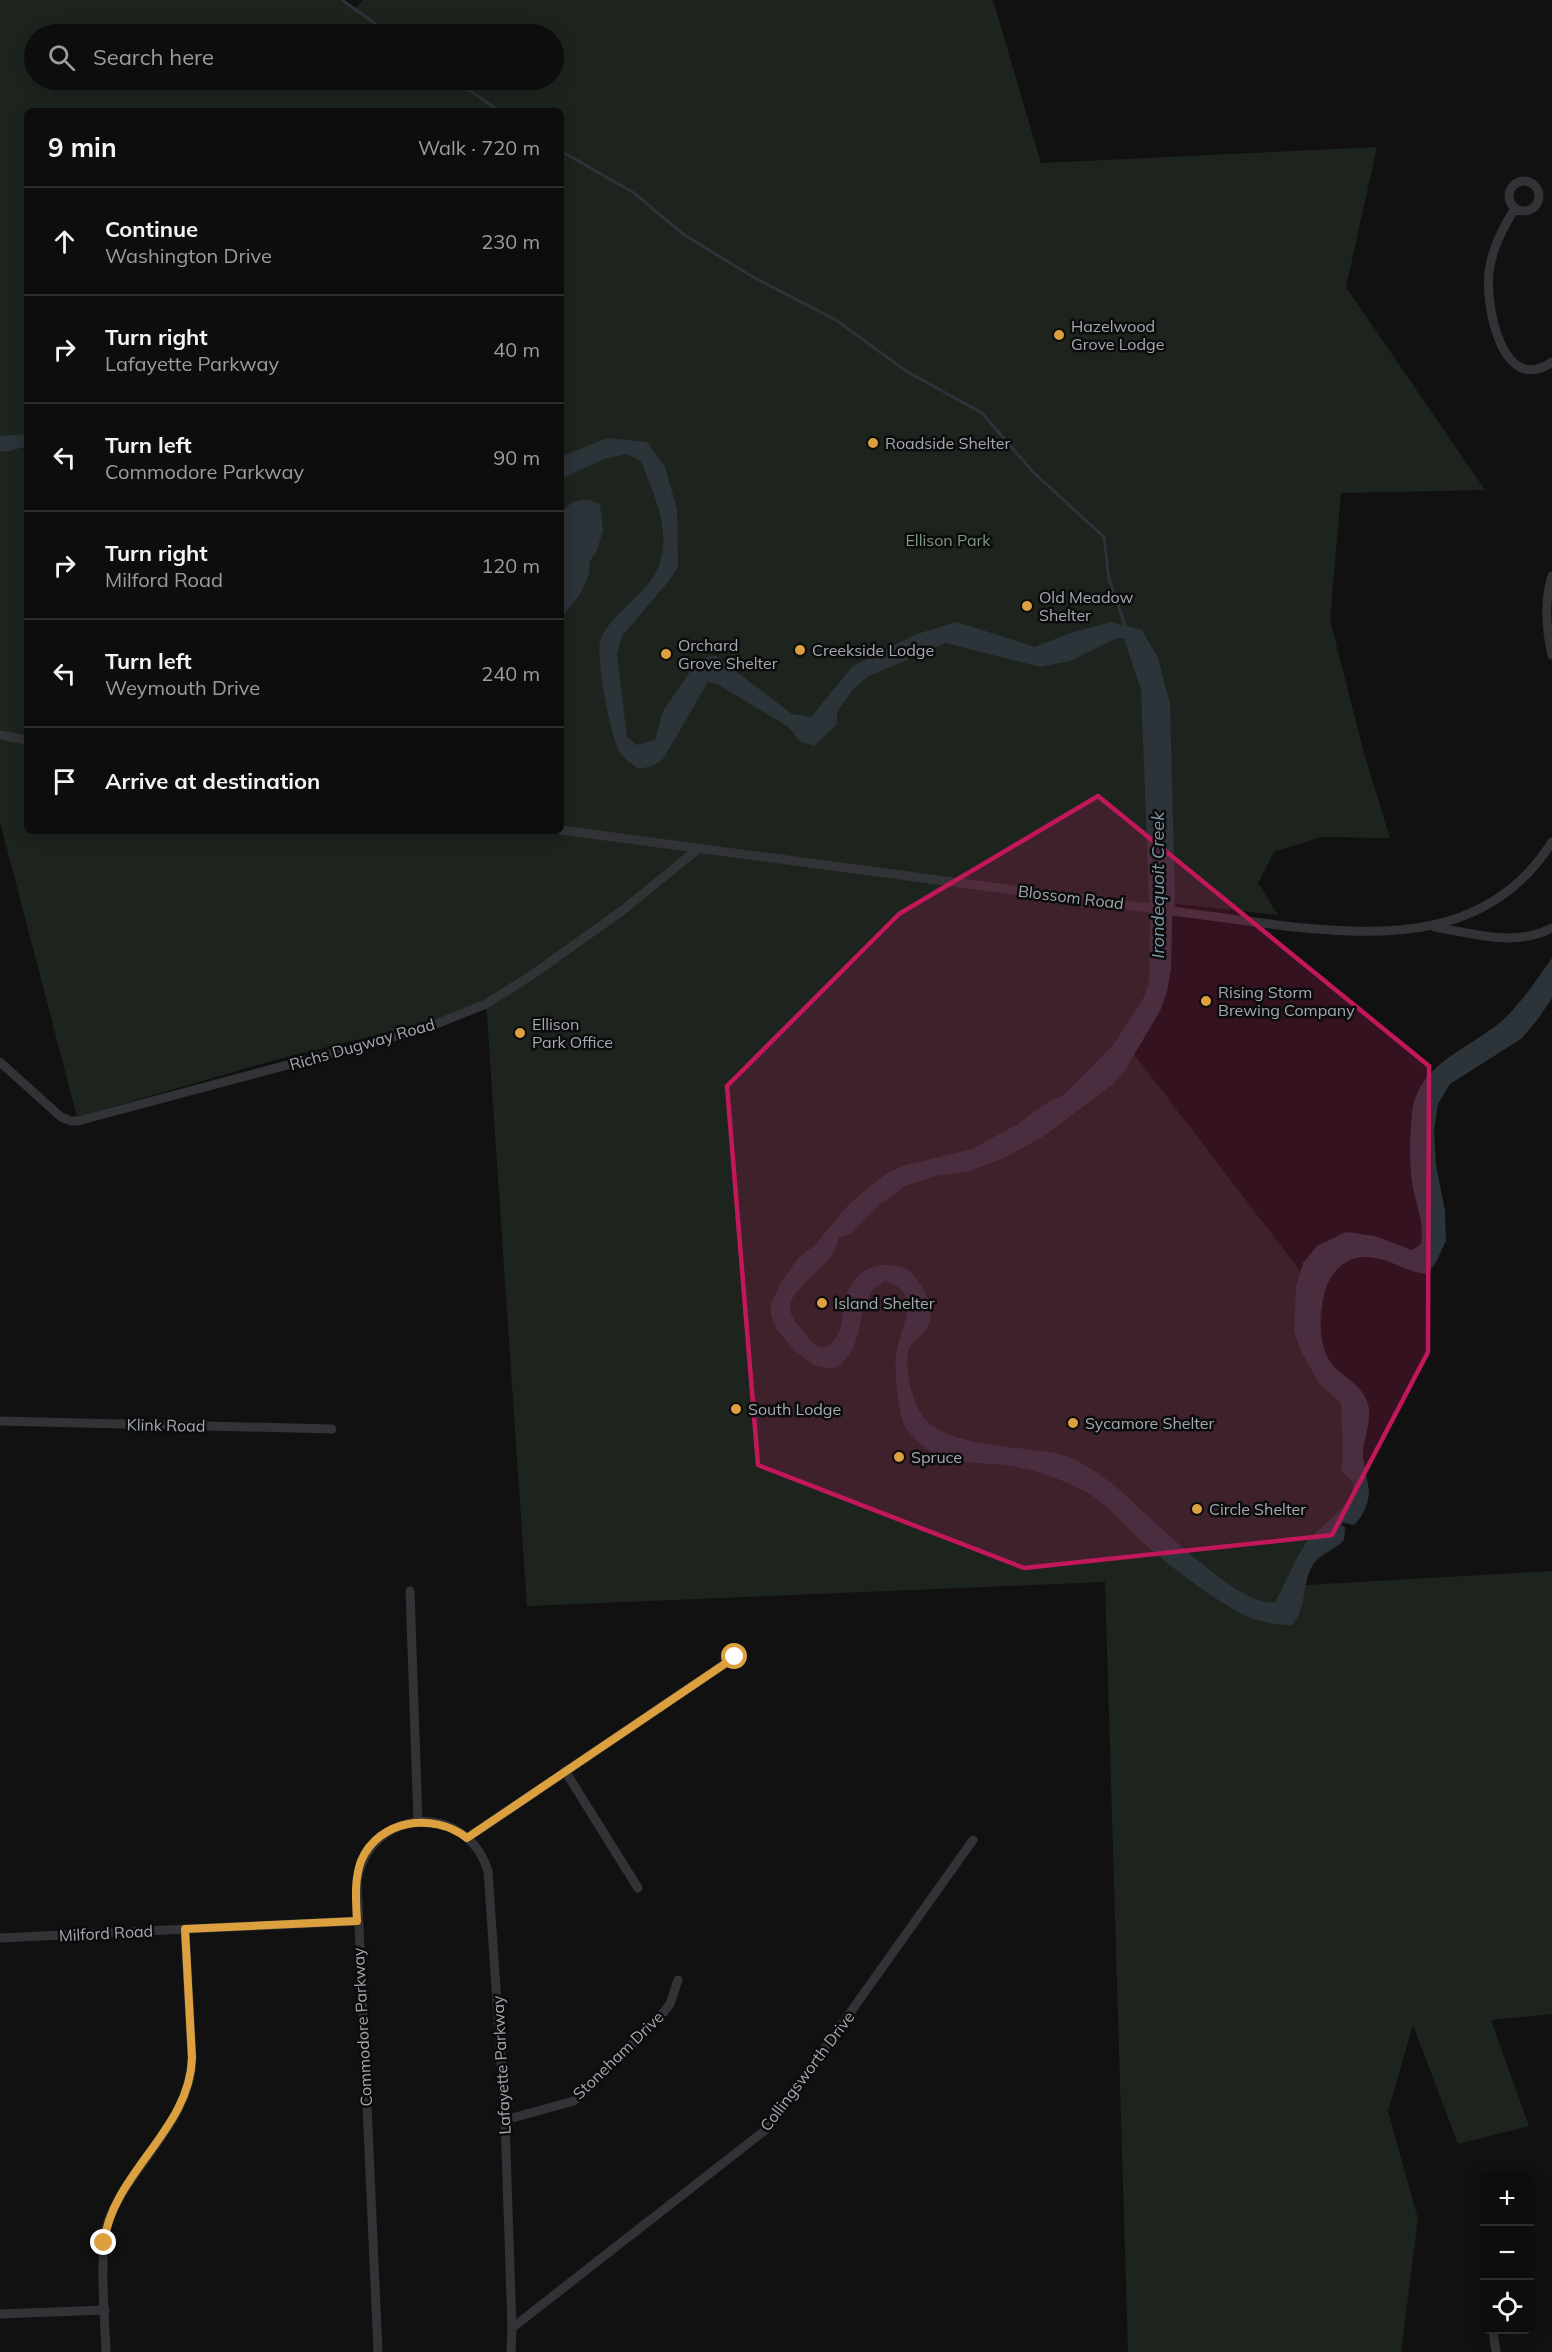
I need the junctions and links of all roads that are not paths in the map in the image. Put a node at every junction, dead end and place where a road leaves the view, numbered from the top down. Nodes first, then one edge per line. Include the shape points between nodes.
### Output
1 (1515, 208) dead end
2 (1552, 362) edge
3 (1552, 576) edge
4 (1552, 655) edge
5 (0, 735) edge
6 (24, 739) edge
7 (564, 830) edge
8 (1552, 842) edge
9 (698, 849) junction
10 (1433, 927) junction
11 (1552, 928) edge
12 (0, 1062) edge
13 (0, 1420) edge
14 (332, 1429) dead end
15 (410, 1591) dead end
16 (735, 1657) dead end
17 (565, 1772) junction
18 (418, 1822) junction
19 (467, 1838) junction
20 (973, 1840) dead end
21 (638, 1888) dead end
22 (357, 1921) junction
23 (185, 1929) junction
24 (0, 1938) edge
25 (678, 1980) dead end
26 (505, 2120) junction
27 (105, 2310) junction
28 (0, 2314) edge
29 (512, 2328) junction
30 (1494, 2334) edge
31 (106, 2352) edge
32 (378, 2352) edge
33 (511, 2352) edge
34 (1496, 2352) edge

1 - 2 street via 1492,256 1488,290 1494,322 1501,344 1514,364 1534,370
3 - 4 street via 1547,623
5 - 6 street
7 - 9 street, Blossom Road
8 - 10 street, Blossom Road via 1541,859 1500,898
9 - 10 street, Blossom Road via 1348,933
9 - 12 street, Richs Dugway Road via 623,910 529,977 486,1004 426,1028 78,1121 61,1117
10 - 11 street via 1527,938
13 - 14 street, Klink Road
15 - 18 street
16 - 17 street
17 - 19 street
17 - 21 street
18 - 19 street, Lafayette Parkway via 441,1824
18 - 22 street, Commodore Parkway via 384,1833 367,1851 357,1881
19 - 26 street, Lafayette Parkway via 483,1858 490,1880
20 - 29 street, Collingsworth Drive via 768,2128
22 - 23 street, Milford Road
22 - 32 street, Commodore Parkway
23 - 24 street, Milford Road
23 - 27 street via 190,2079 178,2109 108,2221 104,2243
25 - 26 street, Stoneham Drive via 670,2004 659,2018 574,2101
26 - 29 street, Lafayette Parkway
27 - 28 street
27 - 31 street
29 - 33 street, Lafayette Parkway
30 - 34 street

